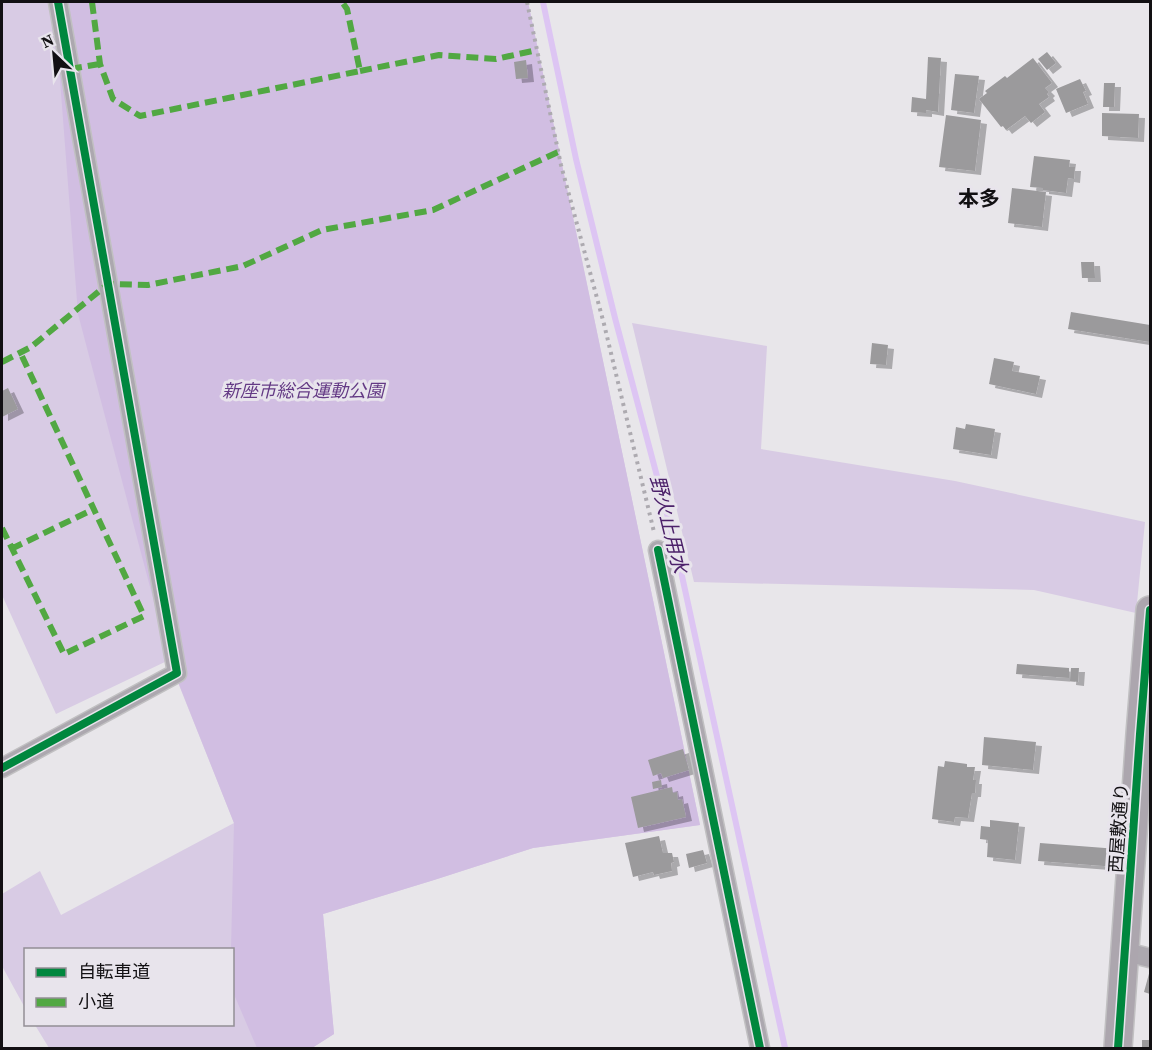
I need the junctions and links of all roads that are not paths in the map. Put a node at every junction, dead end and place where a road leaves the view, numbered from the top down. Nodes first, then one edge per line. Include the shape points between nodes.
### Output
1 (58, 2) edge
2 (658, 550) road end
3 (1150, 610) edge
4 (1145, 735) edge
5 (2, 768) edge
6 (1138, 955) edge
7 (760, 1048) edge
8 (1118, 1048) edge

1 - 5 street via 177,673
2 - 7 street
3 - 4 street, 西屋敷通り
4 - 6 street, 西屋敷通り
6 - 8 street, 西屋敷通り

